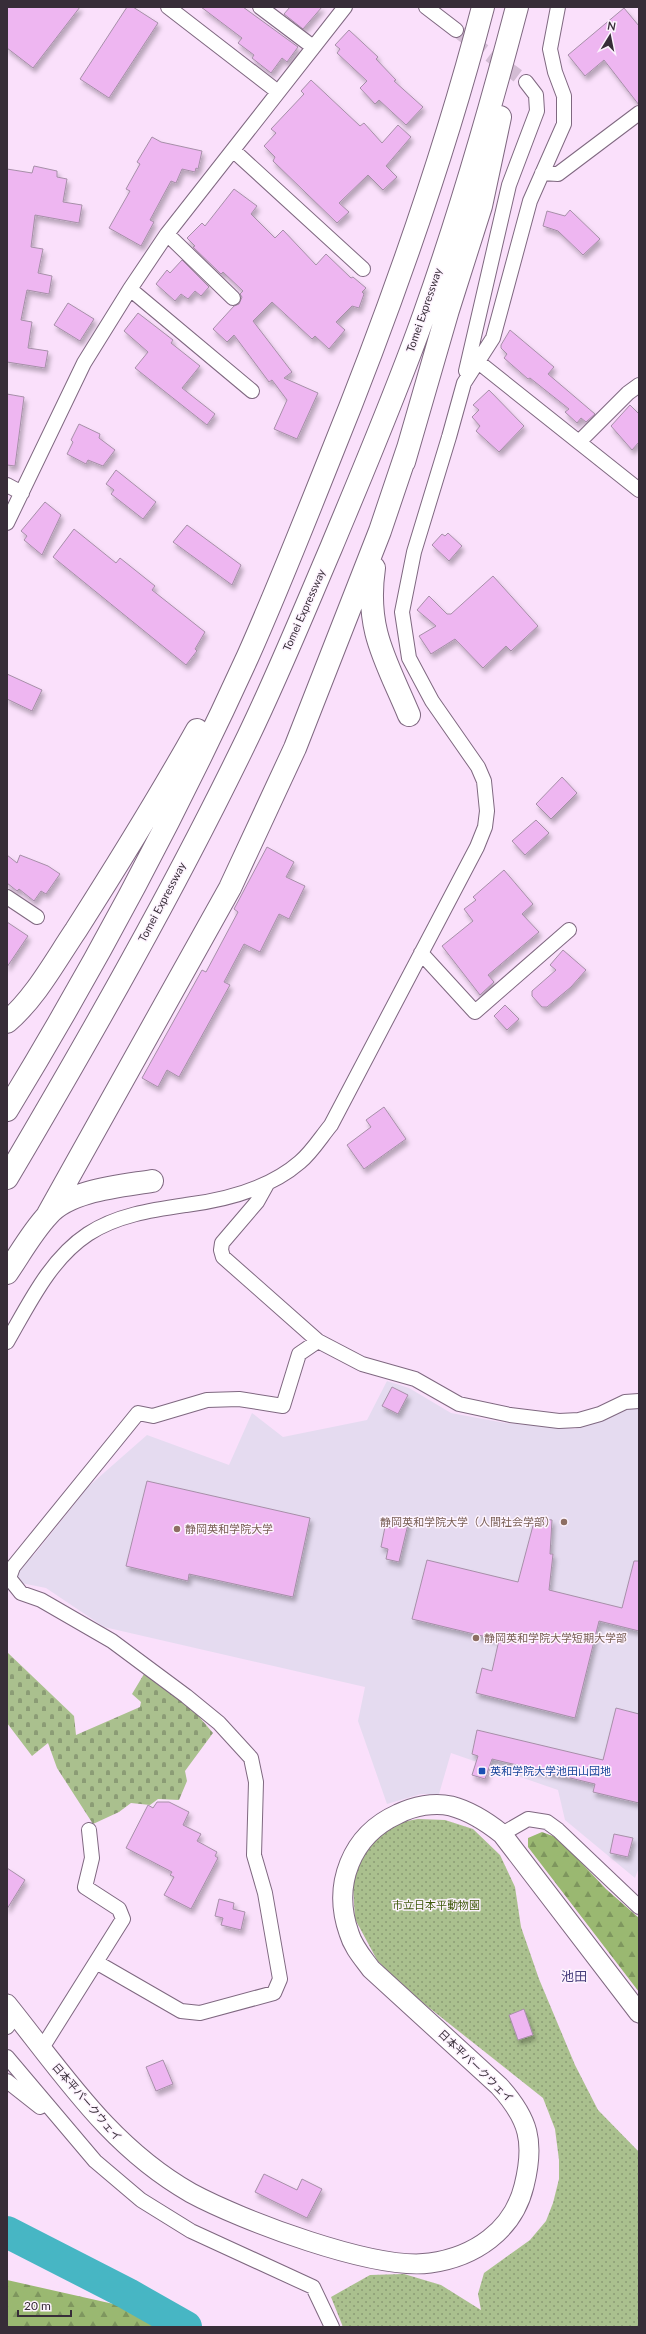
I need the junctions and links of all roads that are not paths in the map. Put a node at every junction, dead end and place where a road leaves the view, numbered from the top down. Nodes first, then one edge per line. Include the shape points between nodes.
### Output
1 (168, 7) edge
2 (260, 7) edge
3 (344, 7) edge
4 (426, 7) edge
5 (483, 7) edge
6 (517, 7) edge
7 (525, 7) edge
8 (558, 7) edge
9 (456, 30) tunnel mouth
10 (313, 47) junction
11 (526, 82) tunnel mouth
12 (278, 92) junction
13 (639, 113) edge
14 (234, 151) junction
15 (542, 173) junction
16 (167, 234) junction
17 (363, 269) dead end
18 (130, 289) junction
19 (233, 298) dead end
20 (477, 361) junction
21 (464, 383) junction
22 (639, 385) edge
23 (252, 391) dead end
24 (579, 442) junction
25 (408, 448) junction
26 (7, 485) edge
27 (639, 490) edge
28 (22, 493) junction
29 (7, 523) edge
30 (283, 574) junction
31 (409, 715) dead end
32 (7, 897) edge
33 (37, 917) dead end
34 (569, 930) dead end
35 (421, 953) junction
36 (50, 970) junction
37 (7, 1022) edge
38 (7, 1038) edge
39 (7, 1110) edge
40 (7, 1178) edge
41 (152, 1181) dead end
42 (267, 1184) junction
43 (48, 1214) junction
44 (7, 1273) edge
45 (318, 1341) junction
46 (7, 1342) edge
47 (639, 1401) edge
48 (90, 1830) dead end
49 (502, 1834) junction
50 (639, 1907) edge
51 (96, 1962) junction
52 (639, 2013) edge
53 (10, 2015) edge
54 (42, 2048) junction
55 (7, 2057) edge
56 (7, 2081) edge
57 (65, 2127) junction
58 (332, 2327) edge

1 - 12 street
2 - 10 street
3 - 10 street
4 - 9 street
5 - 30 highway via 448,131 391,300 359,387
6 - 40 highway, Tomei Expressway via 476,152 424,316 368,460 307,604 248,737 169,889 83,1049
7 - 25 highway via 481,206
8 - 15 street via 550,49 566,110 564,124
10 - 12 street
11 - 21 street via 536,95 537,111 509,185
12 - 14 street
13 - 15 street via 558,174
14 - 16 street
14 - 17 street
15 - 20 street via 518,241 498,325 489,346
16 - 18 street
16 - 19 street
18 - 23 street
18 - 28 street via 84,363
20 - 21 street
20 - 24 street
21 - 35 street via 414,552 403,596 402,612 409,658 432,701 478,767 484,781 487,811 485,827 477,847
22 - 24 street
24 - 27 street
25 - 31 highway via 375,562 370,604 374,630 383,658
25 - 43 highway via 380,530 289,762 230,888
26 - 28 street
28 - 29 street
30 - 36 highway via 254,633 186,750
30 - 39 highway via 216,723 140,875 53,1034
32 - 33 street
34 - 35 street via 475,1012
35 - 42 street via 331,1125 301,1162
36 - 37 highway via 20,1010
36 - 38 highway
41 - 43 highway via 90,1193 73,1199
42 - 45 street via 257,1202 222,1243 223,1257
42 - 46 street via 220,1199 136,1214 108,1223 88,1234 68,1250 40,1285
43 - 44 highway
45 - 47 street via 362,1364 415,1379 459,1404 510,1415 559,1421 579,1420 600,1414 625,1402
45 - 51 street via 299,1354 283,1406 239,1399 213,1400 153,1416 138,1413 14,1567 9,1578 21,1593 41,1600 112,1641 219,1723 250,1758 256,1782 254,1855 265,1893 280,1979 274,1993 200,2013 180,2010
48 - 51 street via 92,1858 85,1887 119,1909 123,1920
49 - 50 street via 528,1819 547,1822
49 - 52 street, 日本平パークウェイ
49 - 54 street, 日本平パークウェイ via 472,1814 450,1806 427,1805 405,1810 388,1818 362,1841 344,1873 342,1894 349,1934 357,1951 371,1969 499,2086 525,2120 529,2152 527,2174 517,2208 498,2233 472,2251 429,2263 405,2264 352,2253 253,2221 216,2205 170,2179 118,2139 76,2093
51 - 54 street
53 - 54 street, 日本平パークウェイ
55 - 57 street
56 - 57 street
57 - 58 street via 95,2161 141,2200 191,2231 313,2287

